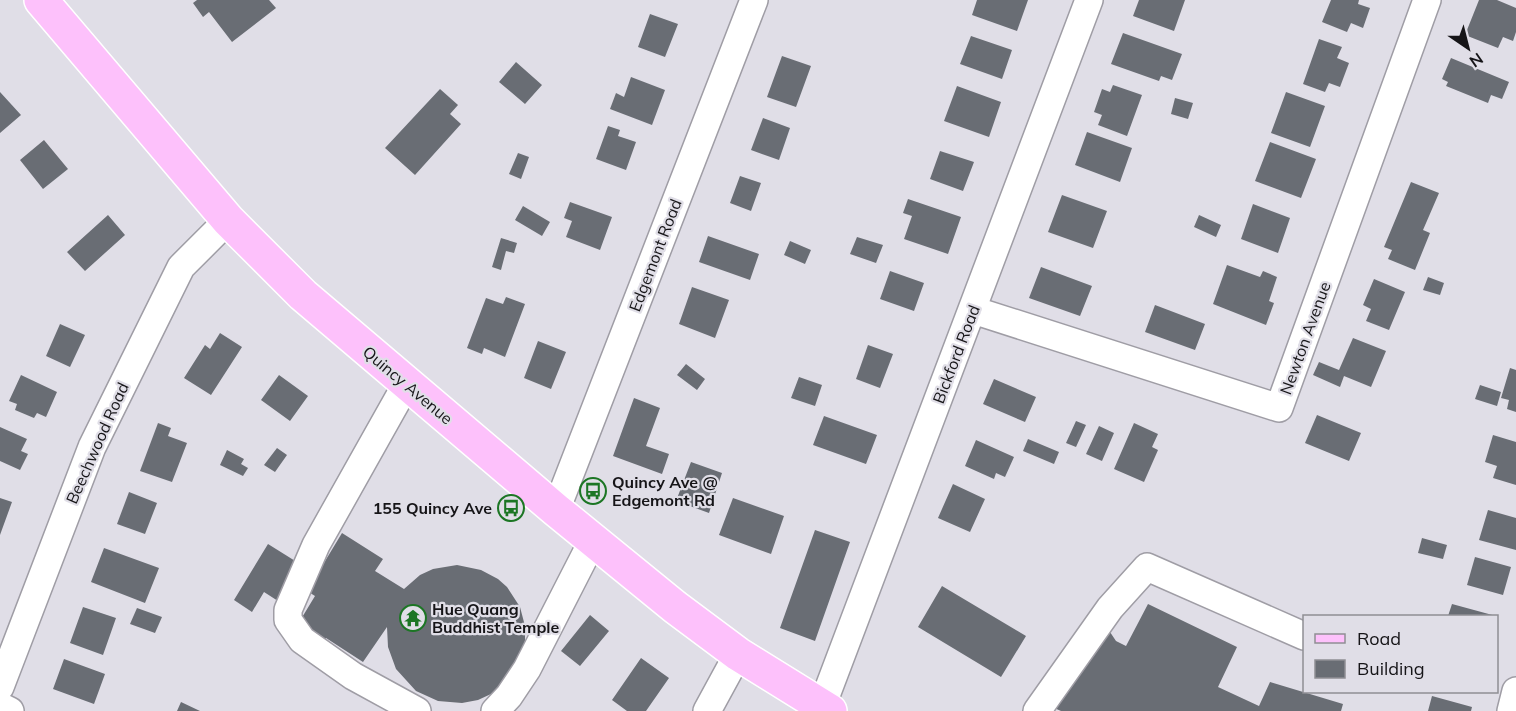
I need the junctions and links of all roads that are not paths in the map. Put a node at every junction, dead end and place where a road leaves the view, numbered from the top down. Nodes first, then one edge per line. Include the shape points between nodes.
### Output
1 (41, 0) edge
2 (754, 0) edge
3 (1089, 0) edge
4 (1427, 0) edge
5 (228, 220) junction
6 (973, 310) junction
7 (407, 383) junction
8 (556, 510) junction
9 (593, 540) junction
10 (1303, 635) edge
11 (738, 654) junction
12 (0, 687) edge
13 (1516, 691) edge
14 (0, 706) edge
15 (826, 709) edge
16 (10, 711) edge
17 (417, 711) edge
18 (495, 711) edge
19 (707, 711) edge
20 (1036, 711) edge
21 (1511, 711) edge

1 - 5 main road, Quincy Avenue
2 - 8 street, Edgemont Road
3 - 6 street, Bickford Road
4 - 6 street, Newton Avenue via 1280,408
5 - 7 main road, Quincy Avenue via 303,295
5 - 12 street, Beechwood Road via 181,267 92,447
6 - 15 street, Bickford Road
7 - 8 main road, Quincy Avenue
7 - 17 street via 316,544 288,610 288,620 302,640
8 - 9 main road, Quincy Avenue
9 - 11 main road, Quincy Avenue
9 - 18 street via 527,669
10 - 20 street via 1147,567 1110,608
11 - 15 main road, Quincy Avenue
11 - 19 street
13 - 21 street
14 - 16 street

